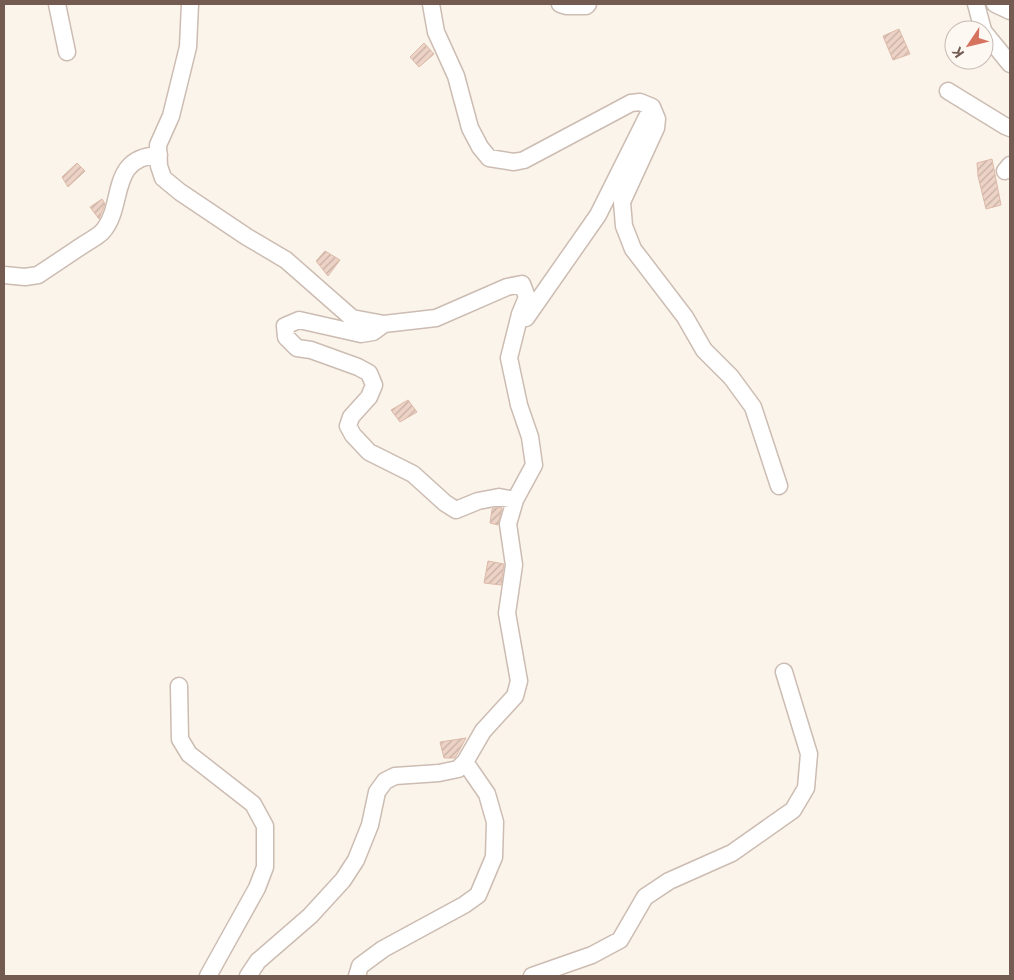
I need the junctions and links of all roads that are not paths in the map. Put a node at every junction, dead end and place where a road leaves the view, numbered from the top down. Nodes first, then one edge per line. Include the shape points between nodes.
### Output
1 (58, 4) edge
2 (190, 4) edge
3 (431, 4) edge
4 (560, 4) edge
5 (588, 4) edge
6 (976, 4) edge
7 (995, 4) edge
8 (1010, 11) edge
9 (980, 20) edge
10 (994, 44) edge
11 (67, 52) dead end
12 (1010, 64) edge
13 (948, 91) dead end
14 (652, 107) junction
15 (1010, 128) edge
16 (159, 155) junction
17 (4, 275) edge
18 (384, 324) junction
19 (515, 334) junction
20 (779, 486) dead end
21 (514, 500) junction
22 (784, 672) dead end
23 (179, 686) dead end
24 (466, 762) junction
25 (208, 976) edge
26 (248, 976) edge
27 (357, 976) edge
28 (532, 976) edge

1 - 11 street
2 - 16 street via 188,47 170,116 158,145
3 - 14 street via 436,32 456,76 470,128 489,158 514,162 524,160 631,103 640,102
4 - 5 street
6 - 9 street
7 - 8 street
10 - 12 street
13 - 15 street
14 - 19 street via 598,215
14 - 20 street via 657,119 656,128 622,202 624,226 633,249 685,317 704,350 731,376 753,407
16 - 17 street via 146,156 134,162 120,180 111,221 101,233 38,275
16 - 18 street via 163,178 180,192 286,260 352,318
18 - 19 street via 436,318 507,287 522,284 527,297
18 - 21 street via 372,332 361,334 298,320 285,326 286,337 296,348 311,350 369,373 374,385 369,397 350,417 348,426 369,452 413,474 456,510 499,496
19 - 21 street via 509,358 534,465
21 - 24 street via 508,524 514,565 507,613 519,681 514,696 483,731
22 - 28 street via 809,754 806,788 793,810 732,853 669,881 645,897 620,940 592,955
23 - 25 street via 180,739 189,754 253,804 264,826 265,867 258,888
24 - 26 street via 458,769 395,776 385,781 377,792 370,825 356,860 343,880 310,916 258,960
24 - 27 street via 487,794 495,822 494,858 478,894 464,905 383,949 360,966

